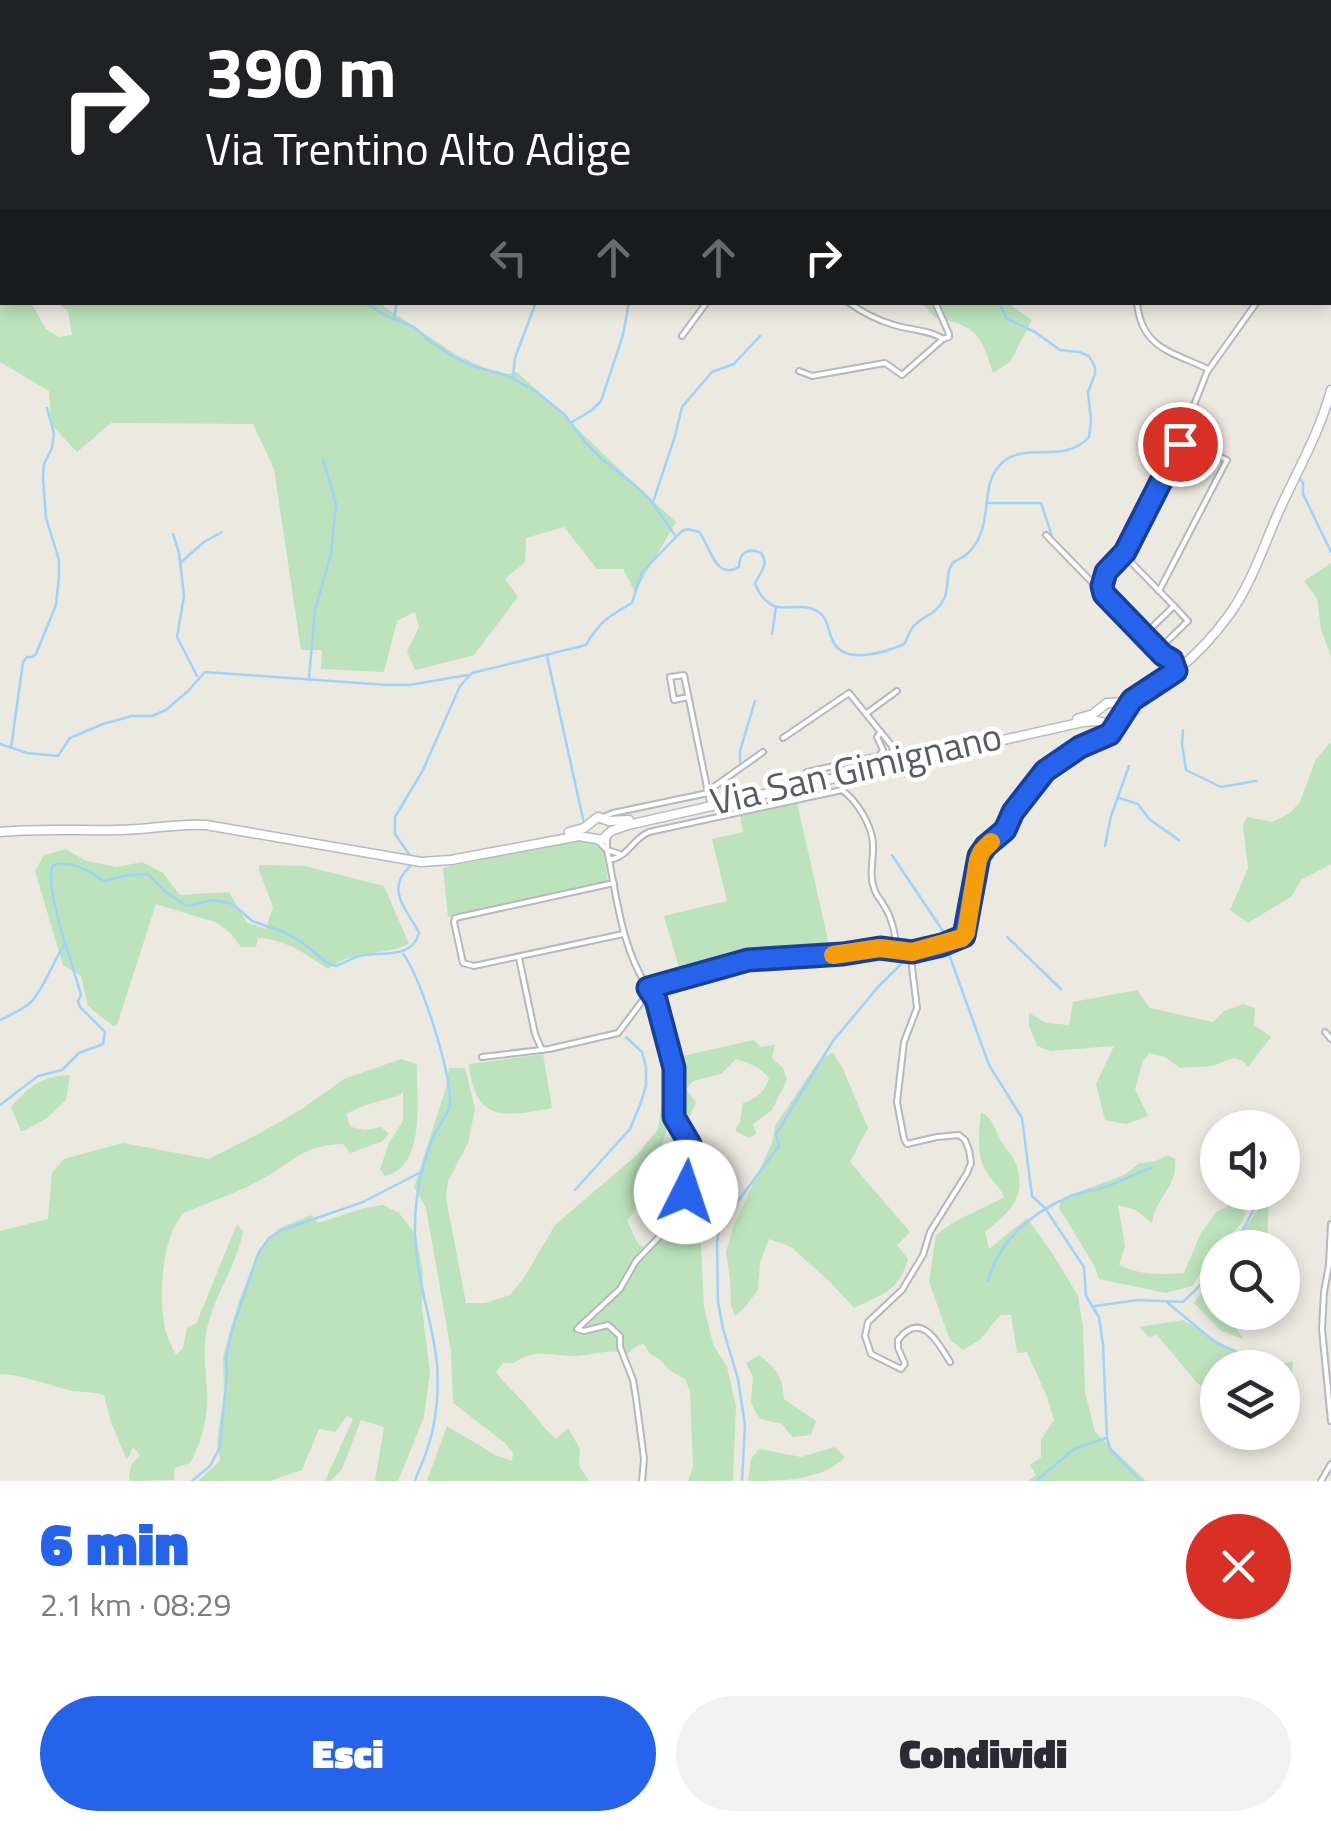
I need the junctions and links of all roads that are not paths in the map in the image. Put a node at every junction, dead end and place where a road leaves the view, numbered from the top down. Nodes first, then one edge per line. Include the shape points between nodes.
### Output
1 (705, 305) edge
2 (852, 305) edge
3 (936, 305) edge
4 (1137, 305) edge
5 (1255, 305) edge
6 (682, 336) dead end
7 (942, 340) junction
8 (1209, 369) junction
9 (799, 371) dead end
10 (1331, 390) edge
11 (1182, 439) junction
12 (1046, 535) dead end
13 (1123, 554) junction
14 (1106, 572) junction
15 (1085, 574) junction
16 (1094, 584) junction
17 (1159, 591) junction
18 (1104, 594) junction
19 (1174, 606) junction
20 (1144, 635) junction
21 (1158, 650) junction
22 (1163, 655) junction
23 (1189, 659) junction
24 (1171, 660) junction
25 (1169, 671) junction
26 (897, 691) dead end
27 (688, 697) junction
28 (1134, 698) junction
29 (1115, 703) junction
30 (1100, 708) junction
31 (867, 713) junction
32 (1122, 714) junction
33 (1108, 724) junction
34 (881, 732) junction
35 (783, 738) dead end
36 (892, 746) junction
37 (764, 752) dead end
38 (909, 757) junction
39 (890, 762) junction
40 (807, 772) dead end
41 (709, 796) junction
42 (589, 824) junction
43 (608, 827) junction
44 (0, 832) edge
45 (594, 838) junction
46 (606, 850) junction
47 (617, 856) junction
48 (463, 858) junction
49 (608, 859) junction
50 (611, 869) junction
51 (614, 884) junction
52 (624, 934) junction
53 (895, 949) junction
54 (910, 952) junction
55 (518, 957) junction
56 (648, 988) junction
57 (1325, 1032) dead end
58 (1331, 1038) edge
59 (542, 1050) junction
60 (482, 1057) dead end
61 (1331, 1224) edge
62 (950, 1362) dead end
63 (1331, 1421) edge
64 (1331, 1464) edge
65 (642, 1481) edge
66 (1321, 1481) edge

1 - 6 street
2 - 7 street
3 - 7 street via 949,334
4 - 8 street via 1153,342
5 - 8 street
7 - 9 street via 902,374 884,363 812,376
8 - 11 street
10 - 23 main road via 1238,599
11 - 13 street
11 - 17 street via 1227,460
12 - 15 street
13 - 14 street
13 - 17 street
14 - 15 street
14 - 16 street
14 - 18 street
15 - 16 street
16 - 18 street
17 - 19 street
18 - 20 street
19 - 20 street
19 - 21 street via 1188,620
20 - 21 street
21 - 22 street
22 - 24 street
22 - 25 street
23 - 24 street
23 - 25 main road
24 - 25 street
25 - 28 main road
26 - 31 street
27 - 27 street via 684,675 670,678 674,700
27 - 41 street
28 - 29 main road
28 - 32 main road
29 - 30 main road
29 - 32 main road
30 - 33 main road via 1098,716
30 - 38 main road, Via San Gimignano via 1090,716
31 - 34 street
31 - 35 street via 848,693
32 - 33 main road
33 - 43 main road, Via San Gimignano via 1086,722
33 - 54 street via 1104,736 1045,771 1005,830 982,851 966,934
34 - 36 street
34 - 40 street via 879,756
36 - 38 street
36 - 39 street
37 - 41 street
38 - 39 main road, Via San Gimignano
39 - 41 main road, Via San Gimignano
41 - 43 main road, Via San Gimignano
42 - 43 main road, Via San Gimignano via 595,818
42 - 45 main road
42 - 48 main road, Via San Gimignano
43 - 45 main road, Via San Gimignano
43 - 46 street
44 - 48 main road via 199,824 404,860
45 - 46 street
45 - 48 main road, Via San Gimignano
46 - 47 street
46 - 49 street
47 - 49 street
47 - 50 street
47 - 53 street via 649,832 843,790 871,833 872,882 887,910
49 - 50 street
50 - 51 street
51 - 52 street
51 - 55 street via 456,918 463,964
52 - 55 street
52 - 56 street
53 - 54 street
53 - 56 street via 748,960
54 - 62 street via 917,1010 904,1042 897,1102 904,1139 907,1144 958,1135 971,1163 902,1290 870,1318 865,1336 871,1354 901,1369 900,1337 928,1330
55 - 59 street
56 - 59 street via 619,1032
56 - 65 street via 674,1068 674,1117 690,1144 686,1192 620,1289 577,1326 612,1327 620,1336 636,1398
57 - 58 street
59 - 60 street
61 - 63 street via 1322,1329
64 - 66 street

